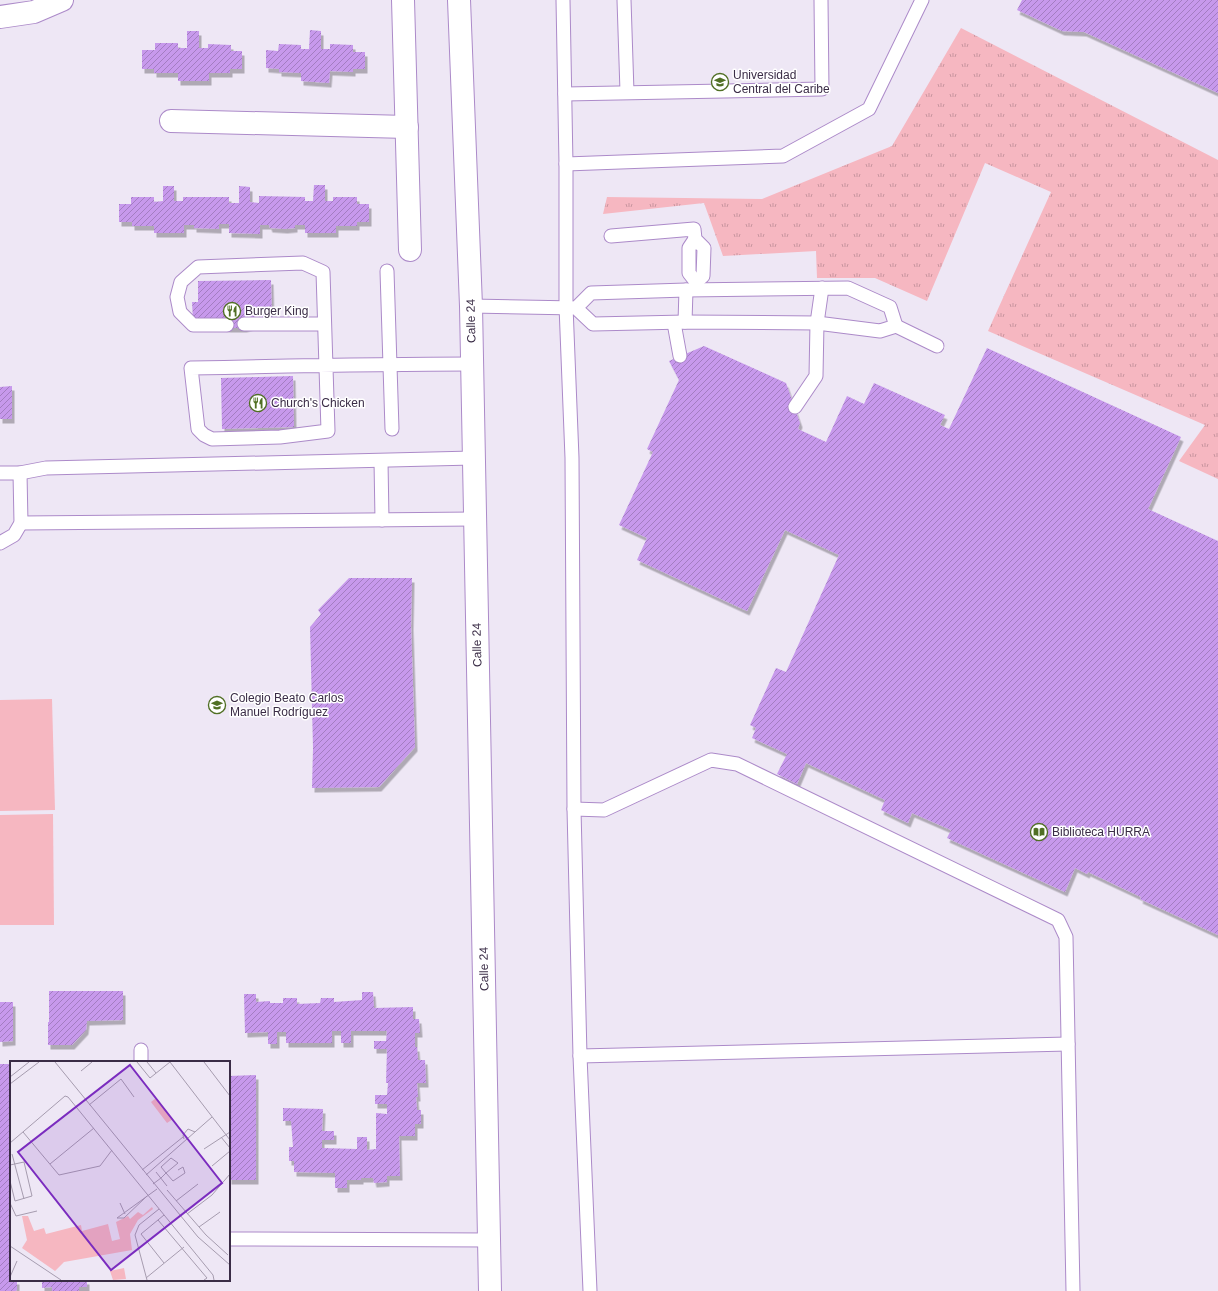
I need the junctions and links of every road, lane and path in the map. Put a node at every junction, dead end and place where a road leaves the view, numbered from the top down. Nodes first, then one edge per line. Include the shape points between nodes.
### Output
1 (62, 0) edge
2 (403, 0) edge
3 (459, 0) edge
4 (563, 0) edge
5 (624, 0) edge
6 (821, 0) edge
7 (922, 0) edge
8 (0, 17) edge
9 (627, 92) junction
10 (565, 94) junction
11 (171, 121) dead end
12 (407, 127) junction
13 (566, 164) junction
14 (611, 236) dead end
15 (410, 250) dead end
16 (387, 272) dead end
17 (693, 287) junction
18 (822, 288) junction
19 (471, 306) junction
20 (571, 307) junction
21 (679, 323) junction
22 (817, 323) junction
23 (244, 324) dead end
24 (324, 324) junction
25 (228, 325) dead end
26 (896, 326) junction
27 (937, 346) dead end
28 (680, 356) dead end
29 (390, 364) junction
30 (471, 364) junction
31 (325, 365) junction
32 (795, 407) dead end
33 (392, 429) dead end
34 (473, 458) junction
35 (381, 461) junction
36 (0, 473) edge
37 (20, 473) junction
38 (382, 520) junction
39 (474, 520) junction
40 (21, 523) junction
41 (0, 543) edge
42 (574, 809) junction
43 (1068, 1044) junction
44 (580, 1056) junction
45 (230, 1239) edge
46 (490, 1240) junction
47 (490, 1291) edge
48 (590, 1291) edge
49 (1073, 1291) edge

1 - 8 street via 34,12
2 - 12 street
3 - 19 street, Calle 24
4 - 10 lane
5 - 9 lane
6 - 9 lane via 822,88
7 - 13 lane via 869,109 783,156
9 - 10 lane
10 - 13 lane
11 - 12 street
12 - 15 street
13 - 20 lane
14 - 17 lane via 694,229 695,239 689,248 689,274
16 - 29 lane
17 - 18 lane
17 - 20 lane via 591,293
17 - 21 lane
18 - 22 lane
18 - 26 lane via 848,288 890,307
19 - 20 lane
19 - 30 street, Calle 24
20 - 21 lane via 593,324
20 - 42 lane
21 - 22 lane
21 - 28 lane
22 - 26 lane via 880,331
22 - 32 lane via 816,376
23 - 24 lane
24 - 25 lane via 323,272 303,263 198,267 180,282 177,297 180,312 193,325
24 - 31 lane
26 - 27 lane
29 - 30 lane
29 - 31 lane
29 - 33 lane
30 - 34 street, Calle 24
31 - 31 lane via 328,431 280,437 212,439 198,429 191,368
34 - 35 lane
34 - 39 street, Calle 24
35 - 37 lane via 46,468
35 - 38 lane
36 - 37 lane
37 - 40 lane
38 - 39 lane
38 - 40 lane
39 - 46 street, Calle 24
40 - 41 lane via 14,535
42 - 43 lane via 604,810 711,760 737,764 1058,920 1066,937
42 - 44 lane
43 - 44 lane
43 - 49 lane
44 - 48 lane
45 - 46 lane
46 - 47 street, Calle 24

